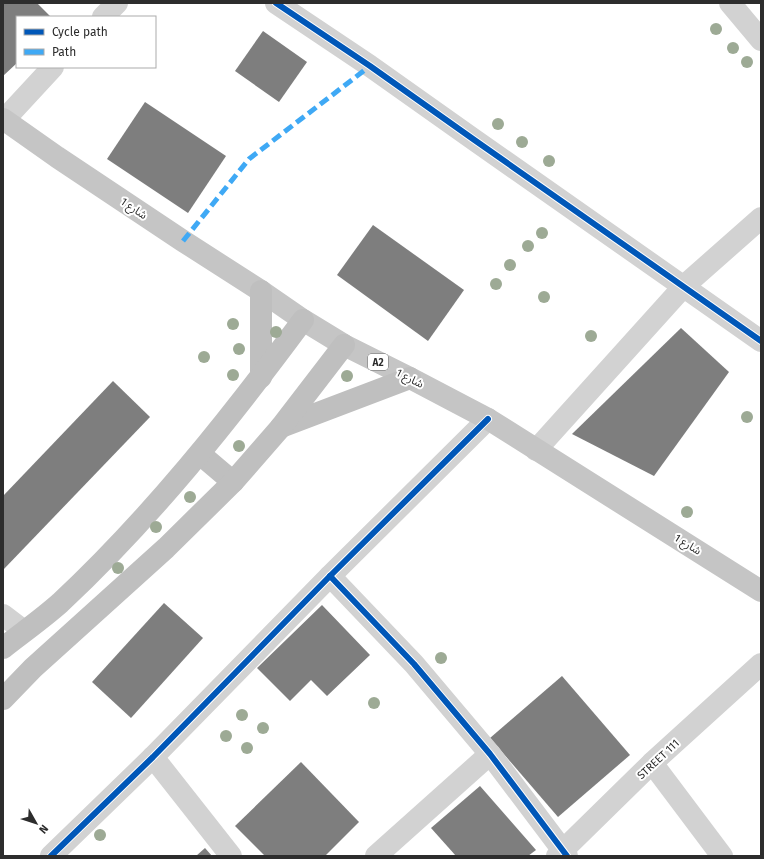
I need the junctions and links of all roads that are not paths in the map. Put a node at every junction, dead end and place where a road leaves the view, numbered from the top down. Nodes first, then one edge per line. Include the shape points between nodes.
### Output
1 (117, 3) edge
2 (276, 3) edge
3 (730, 3) edge
4 (104, 16) edge
5 (761, 40) edge
6 (52, 68) edge
7 (3, 119) edge
8 (761, 218) edge
9 (684, 286) junction
10 (261, 291) junction
11 (303, 320) junction
12 (761, 341) edge
13 (344, 345) junction
14 (261, 377) junction
15 (410, 378) junction
16 (488, 419) junction
17 (281, 427) junction
18 (536, 450) junction
19 (200, 454) junction
20 (233, 482) junction
21 (330, 576) junction
22 (761, 591) edge
23 (3, 615) edge
24 (24, 631) junction
25 (3, 648) edge
26 (761, 664) edge
27 (33, 668) junction
28 (3, 686) edge
29 (3, 699) edge
30 (490, 754) junction
31 (153, 757) junction
32 (652, 763) junction
33 (563, 854) edge
34 (52, 856) edge
35 (231, 856) edge
36 (376, 856) edge
37 (722, 856) edge

1 - 4 street
2 - 9 street
3 - 5 street
6 - 7 street
7 - 10 main road, شارع 1 / A2
8 - 9 street
9 - 12 street
9 - 18 street
10 - 11 main road, شارع 1 / A2
10 - 14 highway
11 - 13 main road, شارع 1 / A2
11 - 14 highway
13 - 15 main road, شارع 1 / A2
13 - 17 highway
14 - 19 highway
15 - 16 main road, شارع 1 / A2
15 - 17 highway
16 - 18 main road, شارع 1 / A2
16 - 21 street
17 - 20 highway
18 - 22 main road, شارع 1 / A2
19 - 20 highway
19 - 24 highway via 122,542 59,604
20 - 27 highway via 166,548
21 - 30 street via 414,664
21 - 31 street
23 - 24 street
24 - 25 highway
26 - 32 street, STREET 111
27 - 28 highway
27 - 29 highway
30 - 33 street
30 - 36 street
31 - 34 street
31 - 35 street
32 - 33 street, STREET 111
32 - 37 street

